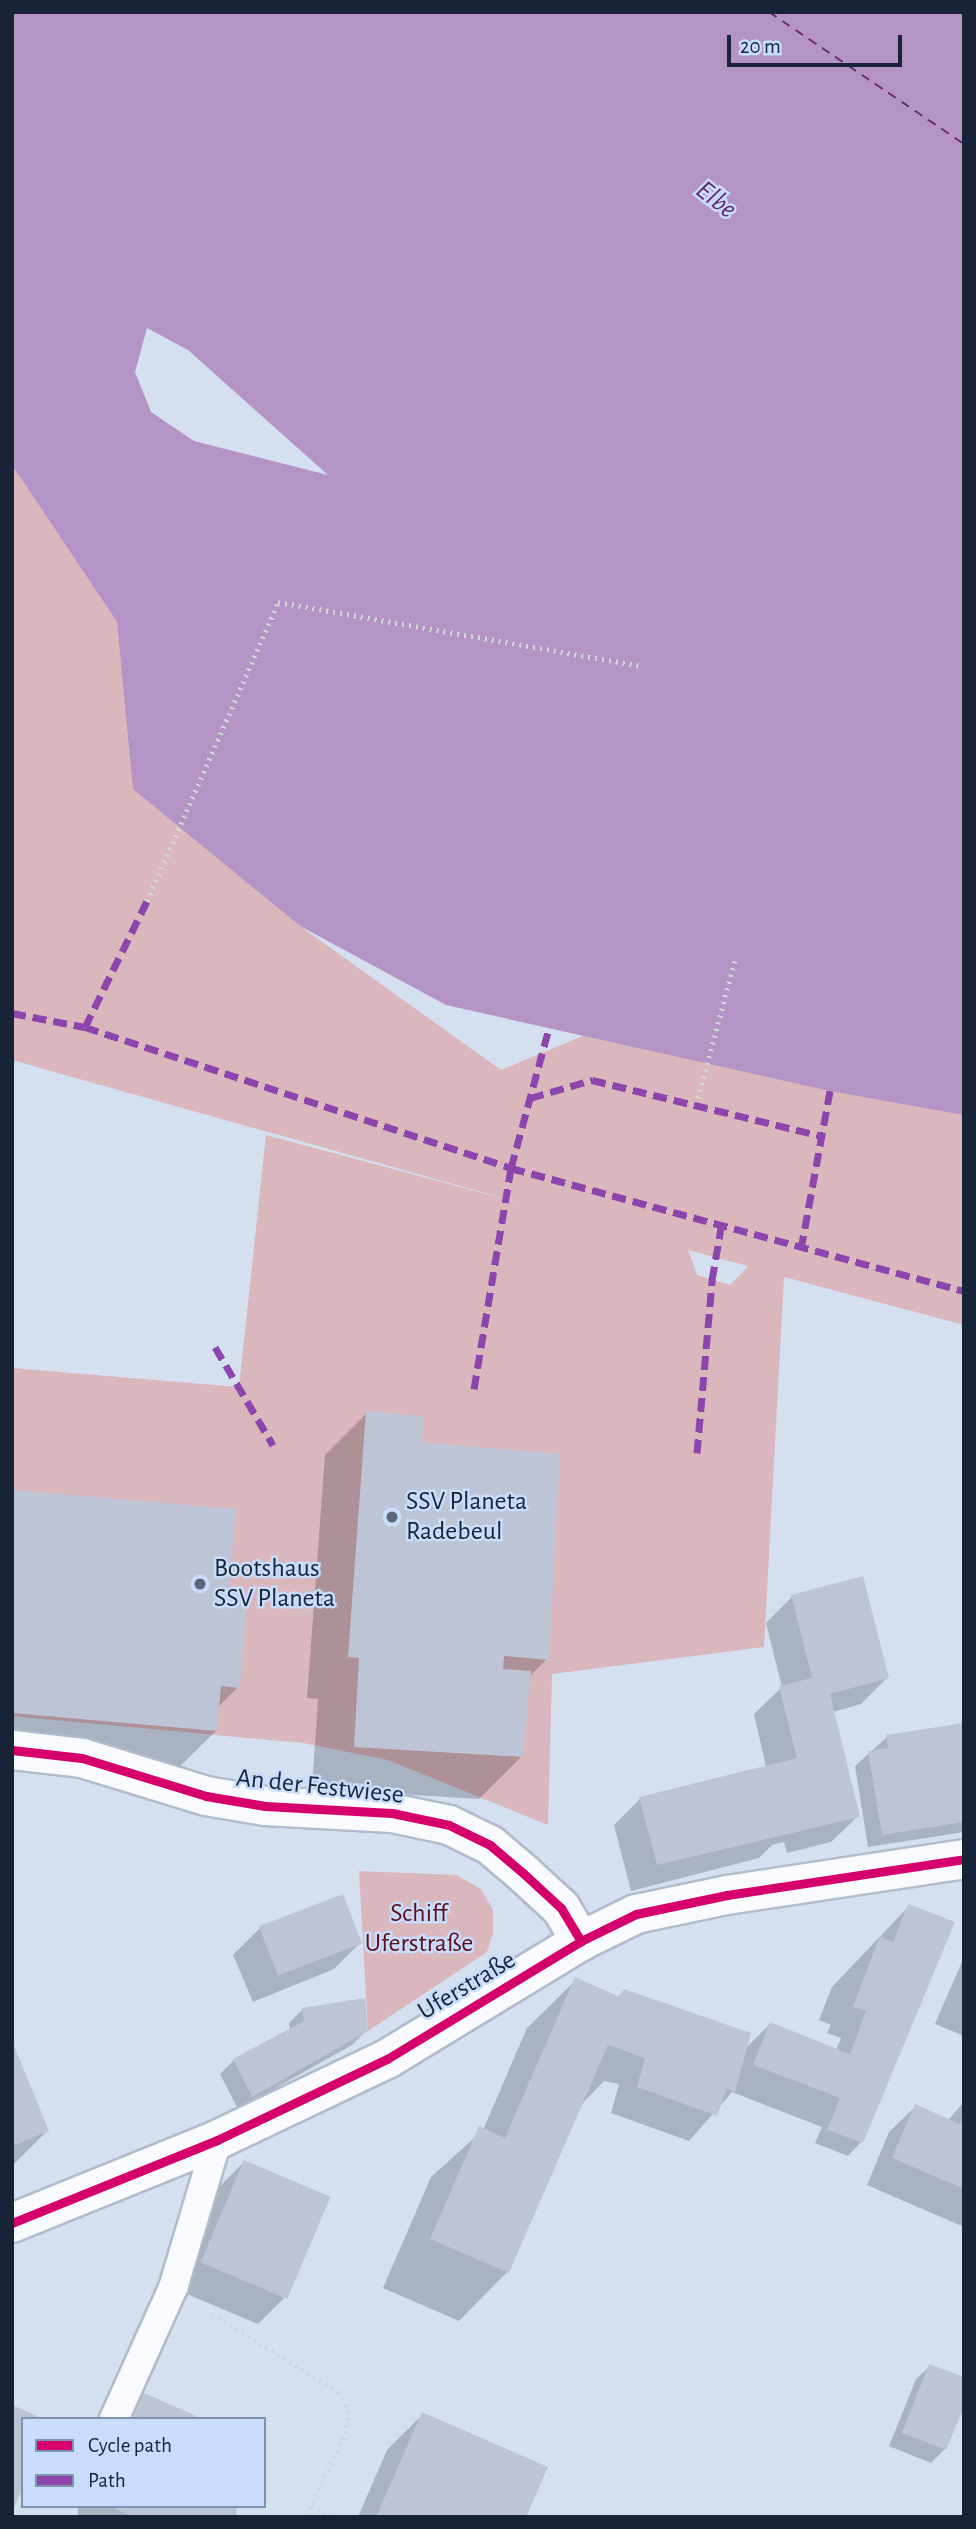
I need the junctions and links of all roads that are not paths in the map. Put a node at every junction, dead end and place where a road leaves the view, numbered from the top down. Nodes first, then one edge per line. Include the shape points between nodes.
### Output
1 (12, 1750) edge
2 (964, 1860) edge
3 (581, 1941) junction
4 (217, 2140) junction
5 (12, 2223) edge
6 (115, 2417) edge

1 - 3 street, An der Festwiese via 82,1758 206,1796 265,1806 392,1813 449,1825 490,1845 523,1873 561,1908
2 - 3 street, Uferstraße via 727,1895 636,1914
3 - 4 street, Uferstraße via 387,2059
4 - 5 street, Uferstraße
4 - 6 lane via 173,2288

